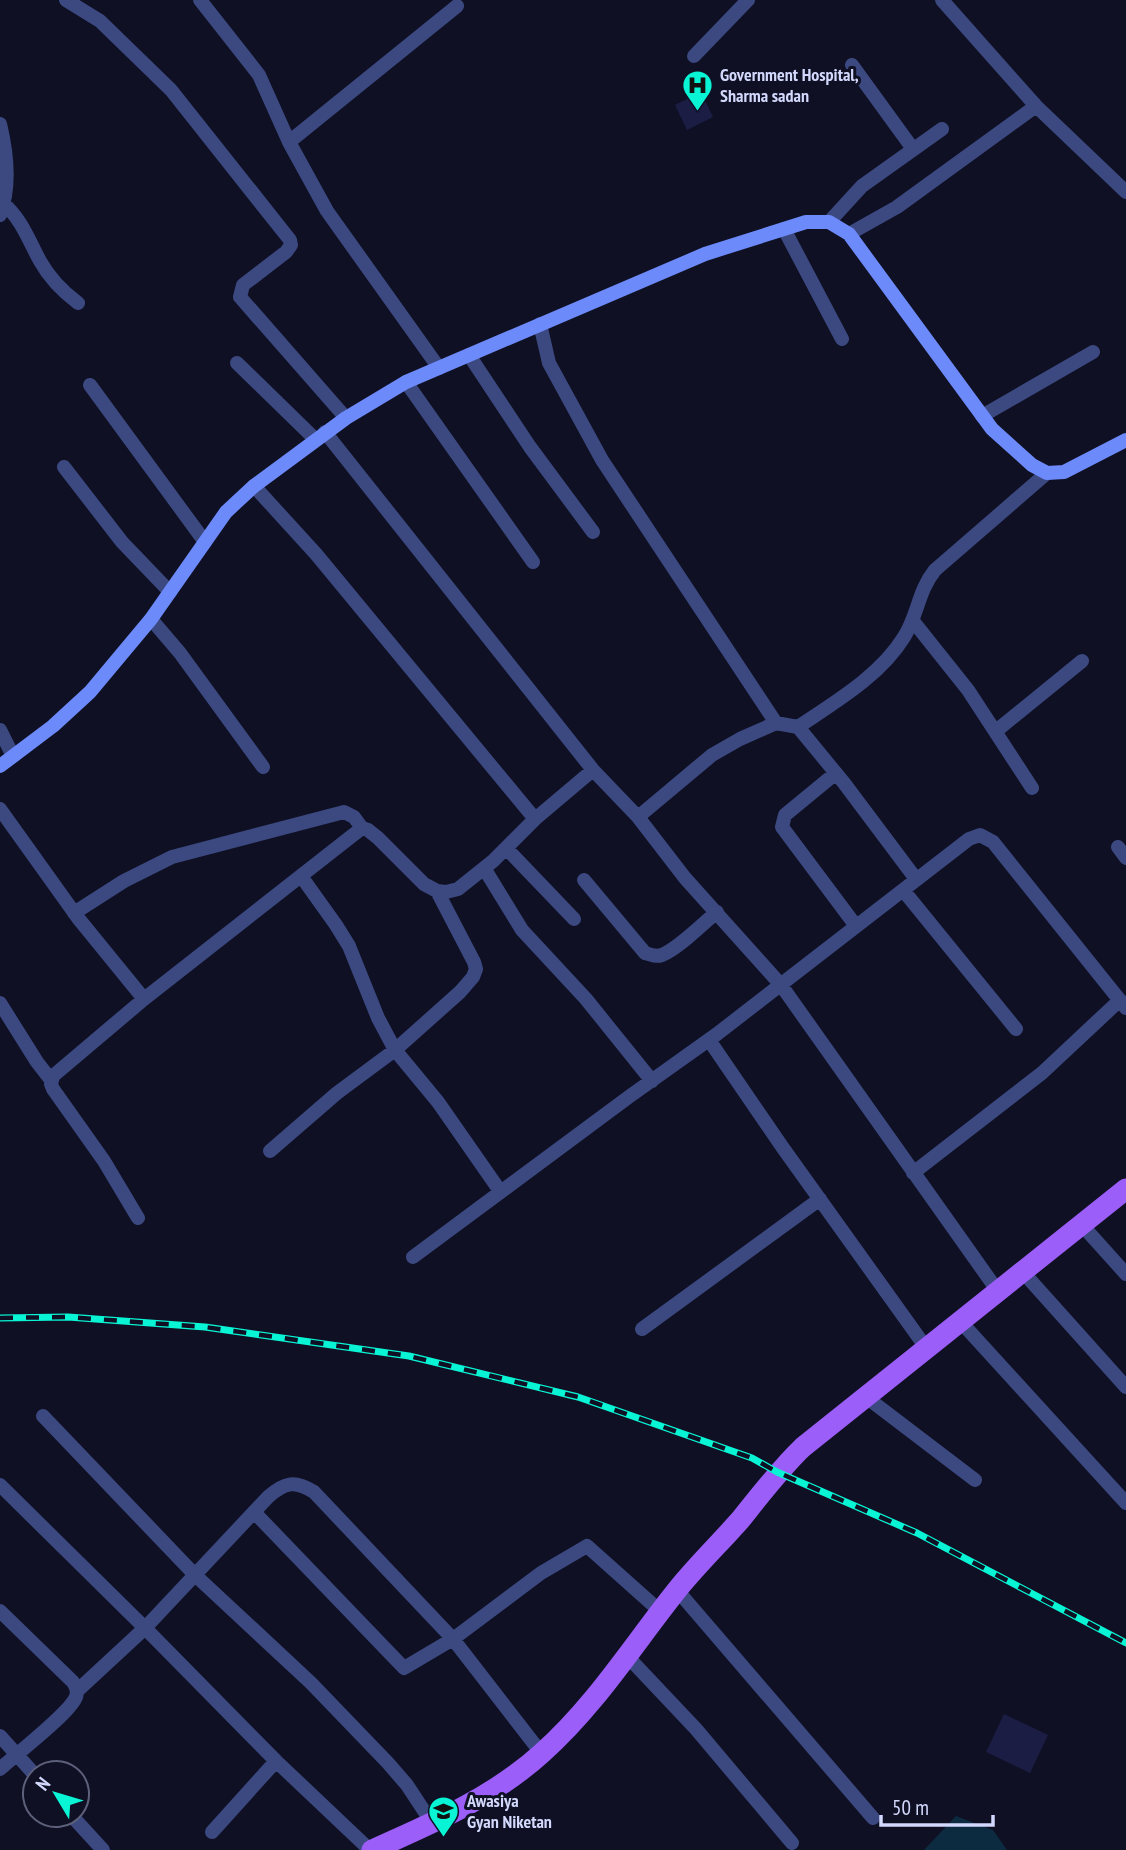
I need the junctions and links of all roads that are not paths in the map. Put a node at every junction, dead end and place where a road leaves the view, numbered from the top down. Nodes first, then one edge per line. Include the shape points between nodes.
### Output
1 (66, 0) edge
2 (201, 0) edge
3 (748, 0) edge
4 (942, 0) edge
5 (457, 6) dead end
6 (694, 56) dead end
7 (852, 65) dead end
8 (1036, 106) junction
9 (0, 124) edge
10 (942, 129) dead end
11 (289, 142) junction
12 (913, 149) junction
13 (1126, 192) edge
14 (2, 210) edge
15 (829, 222) junction
16 (784, 229) junction
17 (849, 234) junction
18 (78, 303) dead end
19 (540, 324) junction
20 (842, 338) dead end
21 (1093, 352) dead end
22 (469, 355) junction
23 (237, 363) dead end
24 (439, 368) junction
25 (406, 382) junction
26 (90, 385) dead end
27 (982, 416) junction
28 (346, 418) junction
29 (320, 436) junction
30 (1126, 440) edge
31 (64, 467) dead end
32 (1047, 473) junction
33 (254, 486) junction
34 (593, 532) dead end
35 (205, 542) junction
36 (533, 562) dead end
37 (170, 592) junction
38 (151, 619) junction
39 (913, 621) junction
40 (1082, 661) dead end
41 (776, 723) junction
42 (797, 727) junction
43 (0, 730) edge
44 (996, 732) junction
45 (13, 757) junction
46 (0, 766) edge
47 (263, 767) dead end
48 (593, 770) junction
49 (836, 773) junction
50 (1032, 788) dead end
51 (0, 809) edge
52 (638, 817) junction
53 (535, 819) junction
54 (362, 828) junction
55 (506, 849) junction
56 (484, 868) junction
57 (301, 876) junction
58 (916, 879) junction
59 (583, 880) dead end
60 (903, 890) junction
61 (437, 891) junction
62 (717, 912) junction
63 (74, 913) junction
64 (574, 919) dead end
65 (856, 926) junction
66 (781, 985) junction
67 (144, 999) junction
68 (0, 1003) edge
69 (1123, 1004) edge
70 (1016, 1029) dead end
71 (709, 1040) junction
72 (395, 1050) junction
73 (51, 1080) junction
74 (652, 1081) junction
75 (270, 1151) dead end
76 (913, 1173) junction
77 (1126, 1189) edge
78 (500, 1191) junction
79 (820, 1199) junction
80 (138, 1218) dead end
81 (1081, 1224) junction
82 (413, 1257) dead end
83 (1022, 1271) junction
84 (1126, 1274) edge
85 (997, 1290) junction
86 (960, 1321) junction
87 (642, 1329) dead end
88 (927, 1349) junction
89 (1126, 1387) edge
90 (866, 1397) junction
91 (43, 1416) dead end
92 (975, 1480) dead end
93 (0, 1485) edge
94 (1126, 1503) edge
95 (254, 1512) junction
96 (195, 1575) junction
97 (677, 1590) junction
98 (0, 1611) edge
99 (661, 1612) junction
100 (145, 1628) junction
101 (453, 1639) junction
102 (628, 1657) junction
103 (77, 1690) junction
104 (0, 1737) edge
105 (16, 1754) junction
106 (542, 1754) junction
107 (21, 1760) edge
108 (276, 1761) junction
109 (0, 1769) edge
110 (873, 1818) dead end
111 (432, 1823) junction
112 (84, 1829) edge
113 (212, 1832) dead end
114 (792, 1843) dead end
115 (103, 1850) edge
116 (371, 1850) edge

1 - 28 street via 100,21 171,90 290,240 286,252 243,285 240,297
2 - 11 street via 260,75
3 - 6 street
4 - 8 street
5 - 11 street
7 - 12 street
8 - 13 street
8 - 17 street via 897,206
9 - 14 street via 6,150
10 - 12 street
11 - 24 street via 327,211
12 - 15 street via 848,198
14 - 18 street via 18,217 55,285
15 - 16 street via 806,222
15 - 17 street
16 - 19 street via 705,254
16 - 20 street
17 - 27 street
19 - 22 street
19 - 41 street via 549,363 602,460
21 - 27 street
22 - 24 street
22 - 34 street
23 - 29 street
24 - 25 street
25 - 28 street
25 - 36 street
26 - 35 street
27 - 32 street via 1020,455
28 - 29 street
29 - 33 street
29 - 48 street
30 - 32 street via 1064,472
31 - 37 street via 122,542
32 - 39 street via 935,570 925,583
33 - 35 street via 226,512
33 - 53 street via 316,554
35 - 37 street
37 - 38 street
38 - 45 street via 90,692
38 - 47 street
39 - 42 street via 896,649 864,680
39 - 44 street
40 - 44 street
41 - 42 street
41 - 52 street via 712,755
42 - 49 street
43 - 45 street
44 - 50 street
45 - 46 street
48 - 52 street
48 - 53 street
49 - 58 street
49 - 65 street via 785,815 782,827
51 - 63 street
52 - 62 street
53 - 55 street
54 - 57 street
54 - 61 street
54 - 63 street via 344,812 190,851 124,881
55 - 56 street
55 - 64 street
56 - 61 street via 458,889
56 - 74 street via 522,930
57 - 67 street
57 - 72 street via 349,947
58 - 60 street
58 - 69 street via 969,839 986,837
59 - 62 street via 652,956 671,949
60 - 65 street
60 - 70 street
61 - 72 street via 476,969 460,992
62 - 66 street
63 - 67 street
65 - 66 street
66 - 71 street
66 - 76 street
67 - 73 street
68 - 73 street
69 - 76 street
71 - 74 street
71 - 79 street
72 - 75 street
72 - 78 street
73 - 80 street
74 - 78 street
76 - 85 street
77 - 81 main road
78 - 82 street
79 - 87 street
79 - 88 street
81 - 83 main road
81 - 84 street
83 - 85 main road
83 - 89 street
85 - 86 main road
86 - 88 main road
86 - 94 street
88 - 90 main road
90 - 92 street
90 - 97 main road via 777,1472
91 - 96 street
93 - 100 street
95 - 96 street
95 - 101 street via 404,1668
95 - 101 street via 279,1487 290,1482 302,1484
96 - 100 street
96 - 111 street via 369,1743 407,1785
97 - 99 main road
97 - 110 street
98 - 103 street
99 - 101 street via 587,1546 541,1573
99 - 102 main road
100 - 103 street
100 - 108 street
101 - 106 street
102 - 106 main road
102 - 114 street
103 - 105 street via 65,1711
104 - 105 street
105 - 107 street
105 - 109 street
106 - 111 main road via 482,1797
108 - 113 street
108 - 116 street
111 - 116 main road
112 - 115 street

